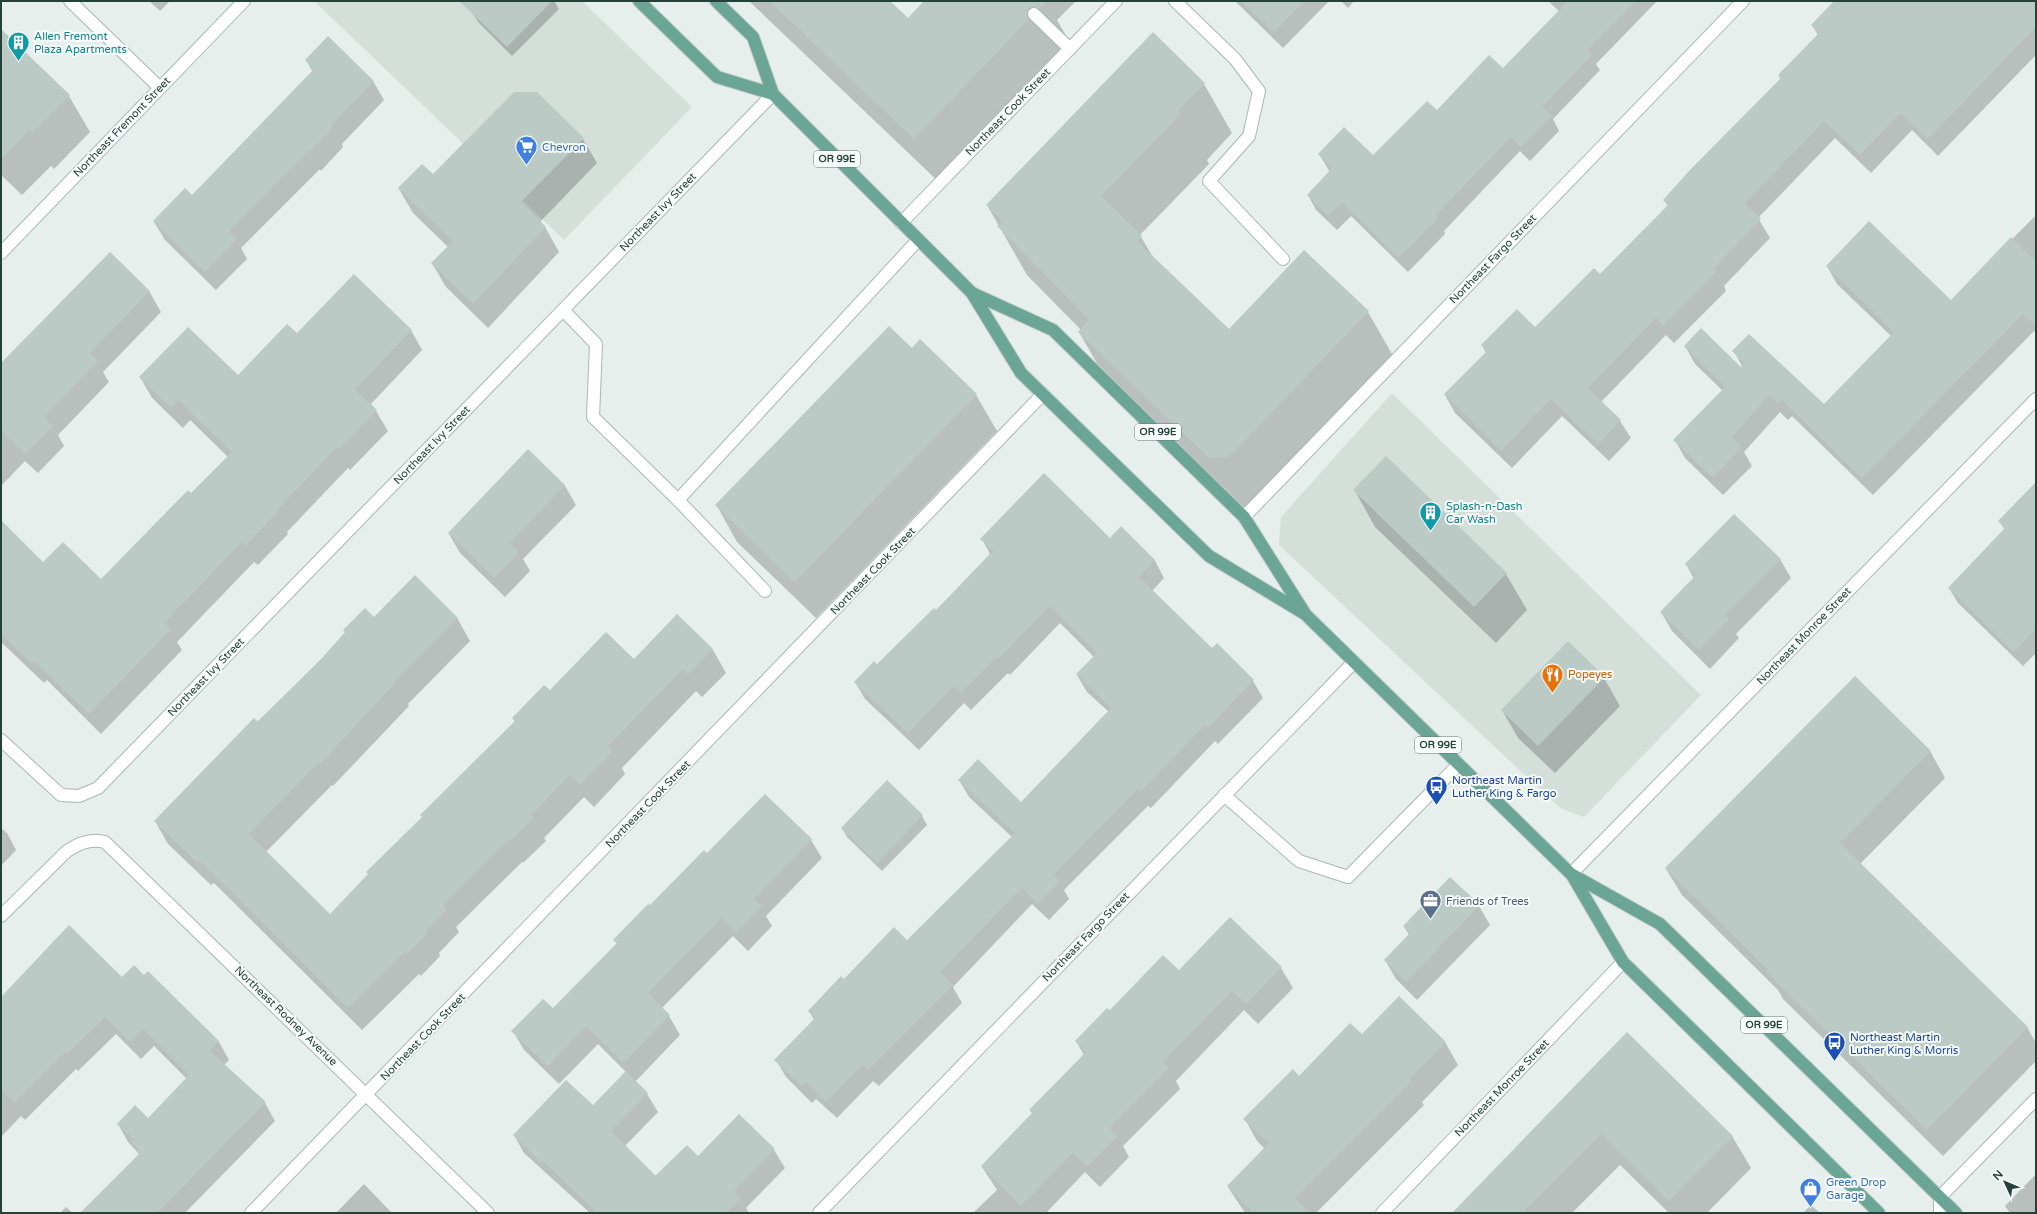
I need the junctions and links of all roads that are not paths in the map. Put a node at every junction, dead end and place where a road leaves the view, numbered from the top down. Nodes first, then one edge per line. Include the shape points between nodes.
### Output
1 (70, 1) edge
2 (244, 1) edge
3 (639, 1) edge
4 (716, 1) edge
5 (1116, 1) edge
6 (1175, 1) edge
7 (1743, 1) edge
8 (1034, 14) dead end
9 (1070, 49) junction
10 (160, 88) junction
11 (773, 94) junction
12 (901, 223) junction
13 (918, 240) junction
14 (1, 253) edge
15 (1283, 259) dead end
16 (972, 293) junction
17 (563, 310) junction
18 (1043, 394) junction
19 (2036, 399) edge
20 (678, 500) junction
21 (1244, 517) junction
22 (764, 591) dead end
23 (1305, 614) junction
24 (1354, 662) junction
25 (1, 740) edge
26 (1458, 765) junction
27 (1224, 796) junction
28 (1572, 874) junction
29 (1, 916) edge
30 (1623, 962) junction
31 (368, 1095) junction
32 (2036, 1099) edge
33 (1940, 1198) junction
34 (252, 1213) edge
35 (488, 1213) edge
36 (819, 1213) edge
37 (1382, 1213) edge
38 (1879, 1213) edge
39 (1940, 1213) edge
40 (1956, 1213) edge

1 - 10 street
2 - 10 street, Northeast Fremont Street
3 - 11 main road, OR 99E via 717,77
4 - 11 main road, OR 99E via 753,37
5 - 9 street, Northeast Cook Street
6 - 15 street via 1235,59 1259,90 1249,136 1209,181
7 - 21 street, Northeast Fargo Street
8 - 9 street
9 - 12 street, Northeast Cook Street
10 - 14 street, Northeast Fremont Street
11 - 12 main road, OR 99E
11 - 17 street, Northeast Ivy Street
12 - 13 main road, OR 99E
13 - 16 main road, OR 99E
13 - 20 street
16 - 18 main road, OR 99E via 1021,373
16 - 21 main road, OR 99E via 1053,330
17 - 20 street via 596,344 593,417
17 - 25 street, Northeast Ivy Street via 105,782 90,793 79,796 61,795
18 - 23 main road, OR 99E via 1209,556
18 - 31 street, Northeast Cook Street
19 - 28 street, Northeast Monroe Street
20 - 22 street
21 - 23 main road, OR 99E
23 - 24 main road, OR 99E
24 - 26 main road, OR 99E
24 - 27 street, Northeast Fargo Street
26 - 27 street via 1348,876 1299,861
26 - 28 main road, OR 99E
27 - 36 street, Northeast Fargo Street
28 - 30 main road, OR 99E
28 - 33 main road, OR 99E via 1660,924
29 - 31 street, Northeast Rodney Avenue via 58,858 76,845 93,840 105,842
30 - 37 street, Northeast Monroe Street
30 - 38 main road, OR 99E
31 - 34 street, Northeast Cook Street
31 - 35 street, Northeast Rodney Avenue
32 - 33 street
33 - 39 street
33 - 40 main road, OR 99E

